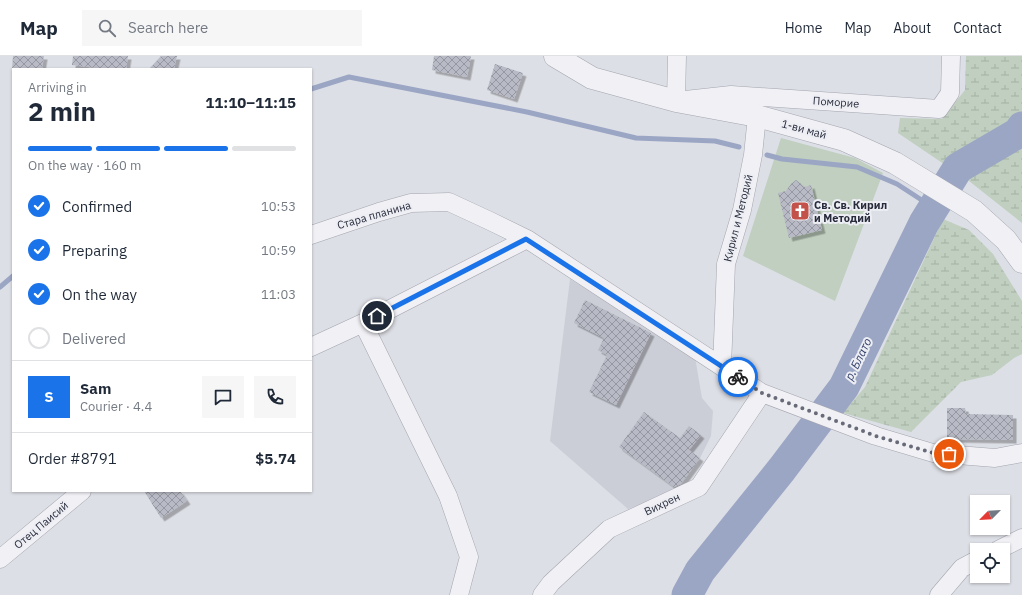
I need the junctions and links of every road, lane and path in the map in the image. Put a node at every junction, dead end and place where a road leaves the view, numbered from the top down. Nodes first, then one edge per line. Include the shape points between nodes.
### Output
1 (555, 56) edge
2 (677, 56) edge
3 (951, 56) edge
4 (676, 101) junction
5 (756, 116) junction
6 (312, 235) edge
7 (526, 239) junction
8 (1022, 262) edge
9 (363, 323) junction
10 (312, 347) edge
11 (722, 367) junction
12 (762, 393) junction
13 (1022, 453) edge
14 (81, 492) edge
15 (1022, 538) edge
16 (1010, 544) edge
17 (0, 559) edge
18 (970, 564) edge
19 (460, 595) edge
20 (542, 595) edge
21 (939, 595) edge

1 - 4 street, 1-ви май via 592,78
2 - 4 street
3 - 4 street, Поморие via 950,93 939,109 731,96
4 - 5 street, 1-ви май
5 - 8 street, 1-ви май via 844,140 894,163 974,211 1006,240
5 - 11 street, Кирил и Методий via 742,210 726,264
6 - 7 street, Стара планина via 411,203 448,202
7 - 9 street
7 - 11 street, Стара планина
9 - 10 street
9 - 19 street via 448,496 469,558
11 - 12 street, Стара планина
12 - 13 street, Стара планина via 876,436 933,453 995,458
12 - 20 street, Вихрен via 699,487 609,529 551,583
14 - 17 street, Отец Паисий
15 - 16 street
18 - 21 street via 962,568

